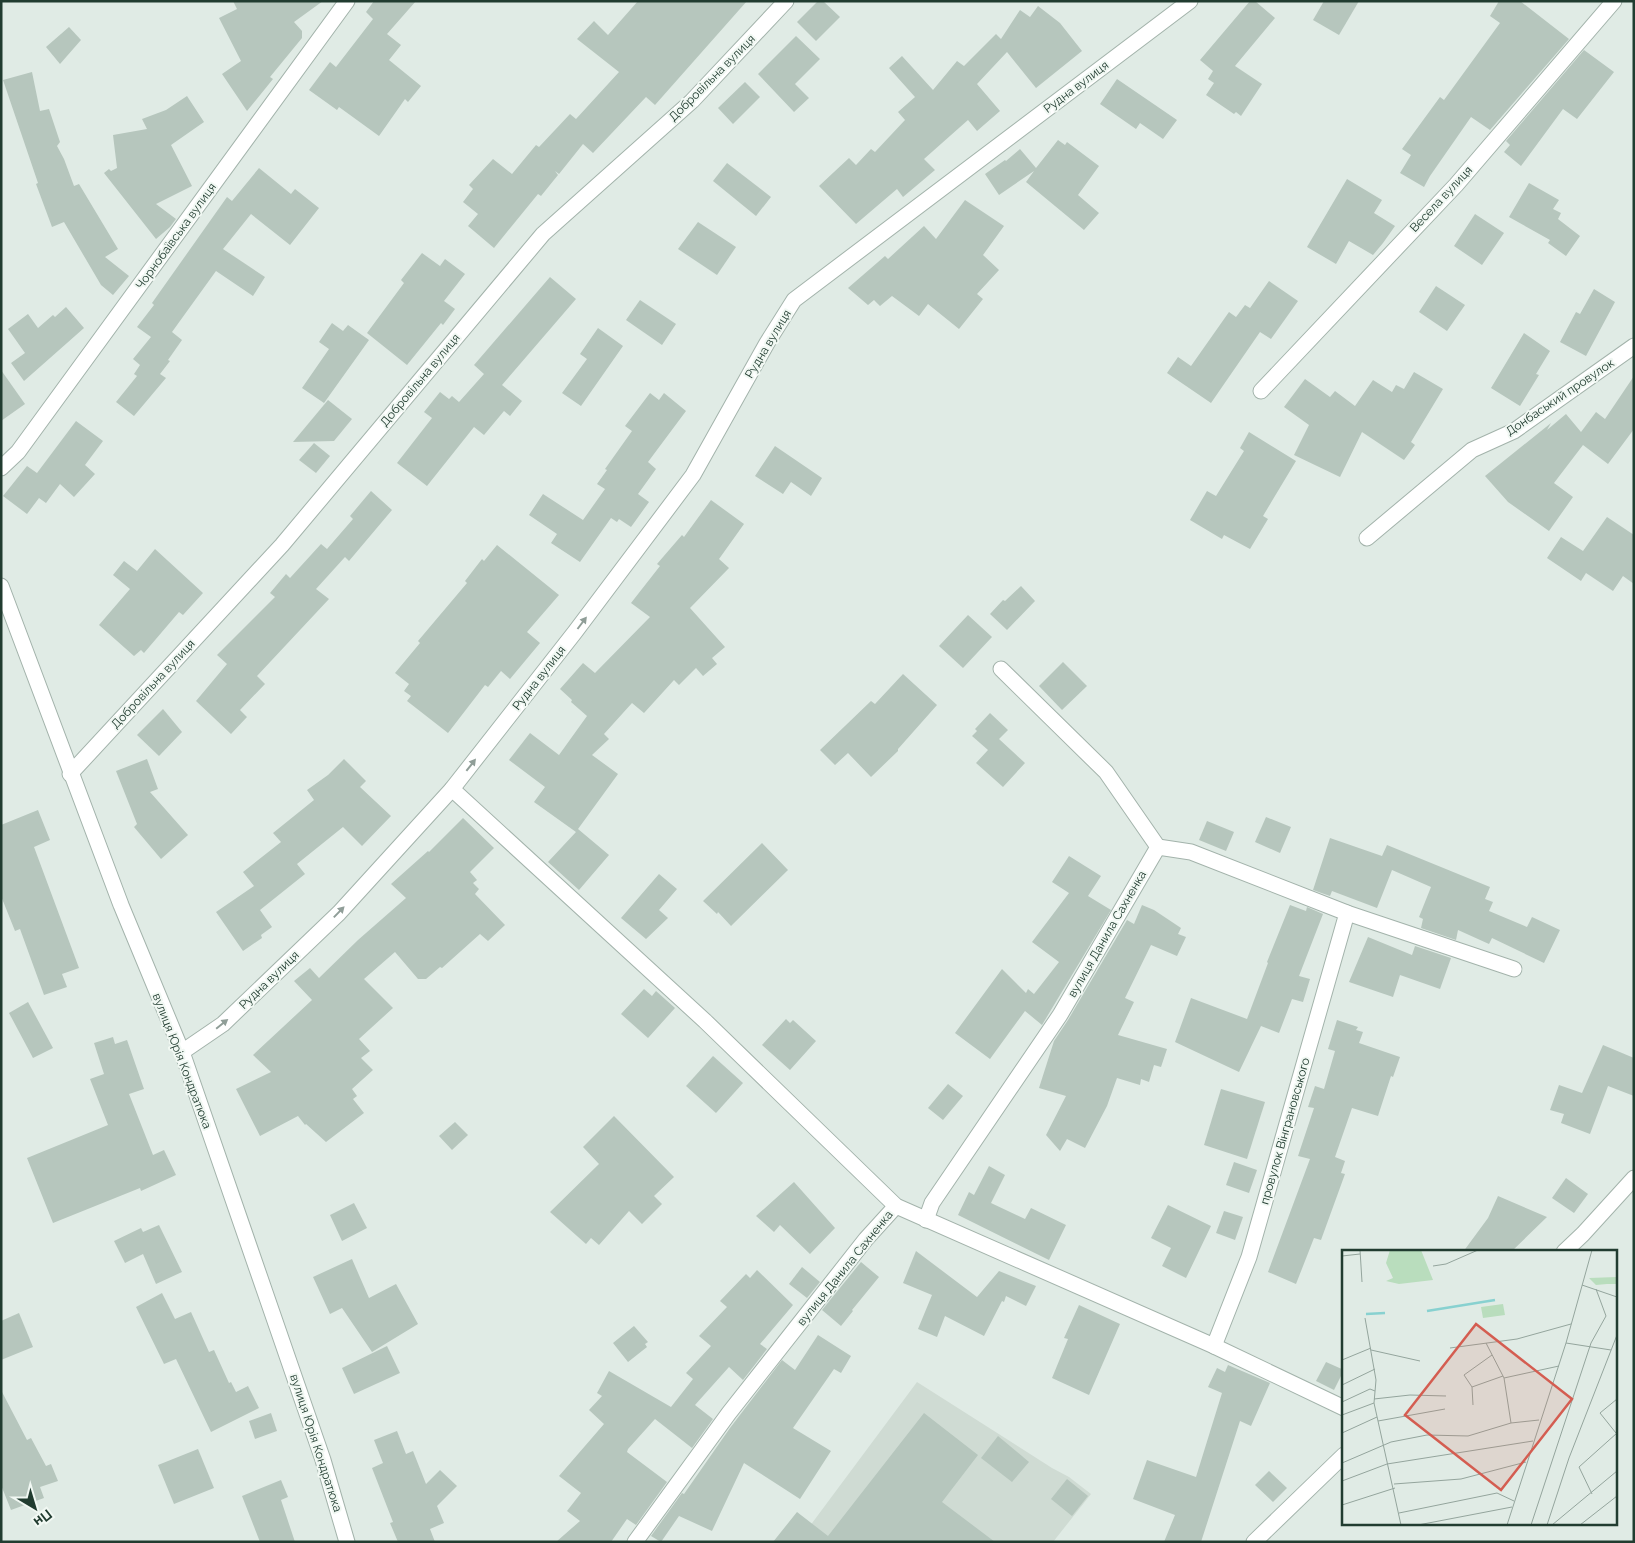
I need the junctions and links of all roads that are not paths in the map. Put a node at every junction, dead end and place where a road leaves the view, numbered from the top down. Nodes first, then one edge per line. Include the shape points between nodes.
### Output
1 (347, 1) edge
2 (786, 1) edge
3 (1190, 1) edge
4 (1614, 1) edge
5 (1634, 346) edge
6 (1262, 390) dead end
7 (1, 468) edge
8 (1367, 538) dead end
9 (1, 586) edge
10 (1001, 669) dead end
11 (70, 774) junction
12 (452, 789) junction
13 (1158, 847) junction
14 (1347, 913) junction
15 (1514, 969) dead end
16 (182, 1052) junction
17 (1634, 1178) edge
18 (896, 1206) junction
19 (926, 1220) junction
20 (1566, 1250) edge
21 (1214, 1346) junction
22 (1342, 1407) edge
23 (1342, 1457) edge
24 (347, 1542) edge
25 (635, 1542) edge
26 (1254, 1542) edge

1 - 7 street, Чорнобаївська вулиця via 18,452
2 - 11 street, Добровільна вулиця via 692,101 543,234 282,545
12 -> 3 street, Рудна вулиця via 694,475 794,300
4 - 6 street, Весела вулиця via 1456,185
5 - 8 street, Донбаський провулок via 1514,431 1472,450
9 - 11 street, вулиця Юрія Кондратюка
10 - 13 street via 1106,772
11 - 16 street, вулиця Юрія Кондратюка
16 -> 12 street, Рудна вулиця via 223,1024 339,913
12 - 18 street, вулиця Данила Сахненка via 705,1021
13 - 14 street via 1191,852
13 - 19 street, вулиця Данила Сахненка via 1060,1015 932,1203
14 - 15 street
14 - 21 street, провулок Вінграновського via 1249,1257
16 - 24 street, вулиця Юрія Кондратюка via 324,1460
17 - 20 street
18 - 19 street
18 - 25 street, вулиця Данила Сахненка via 866,1239 735,1405
19 - 21 street
21 - 22 street
23 - 26 street

